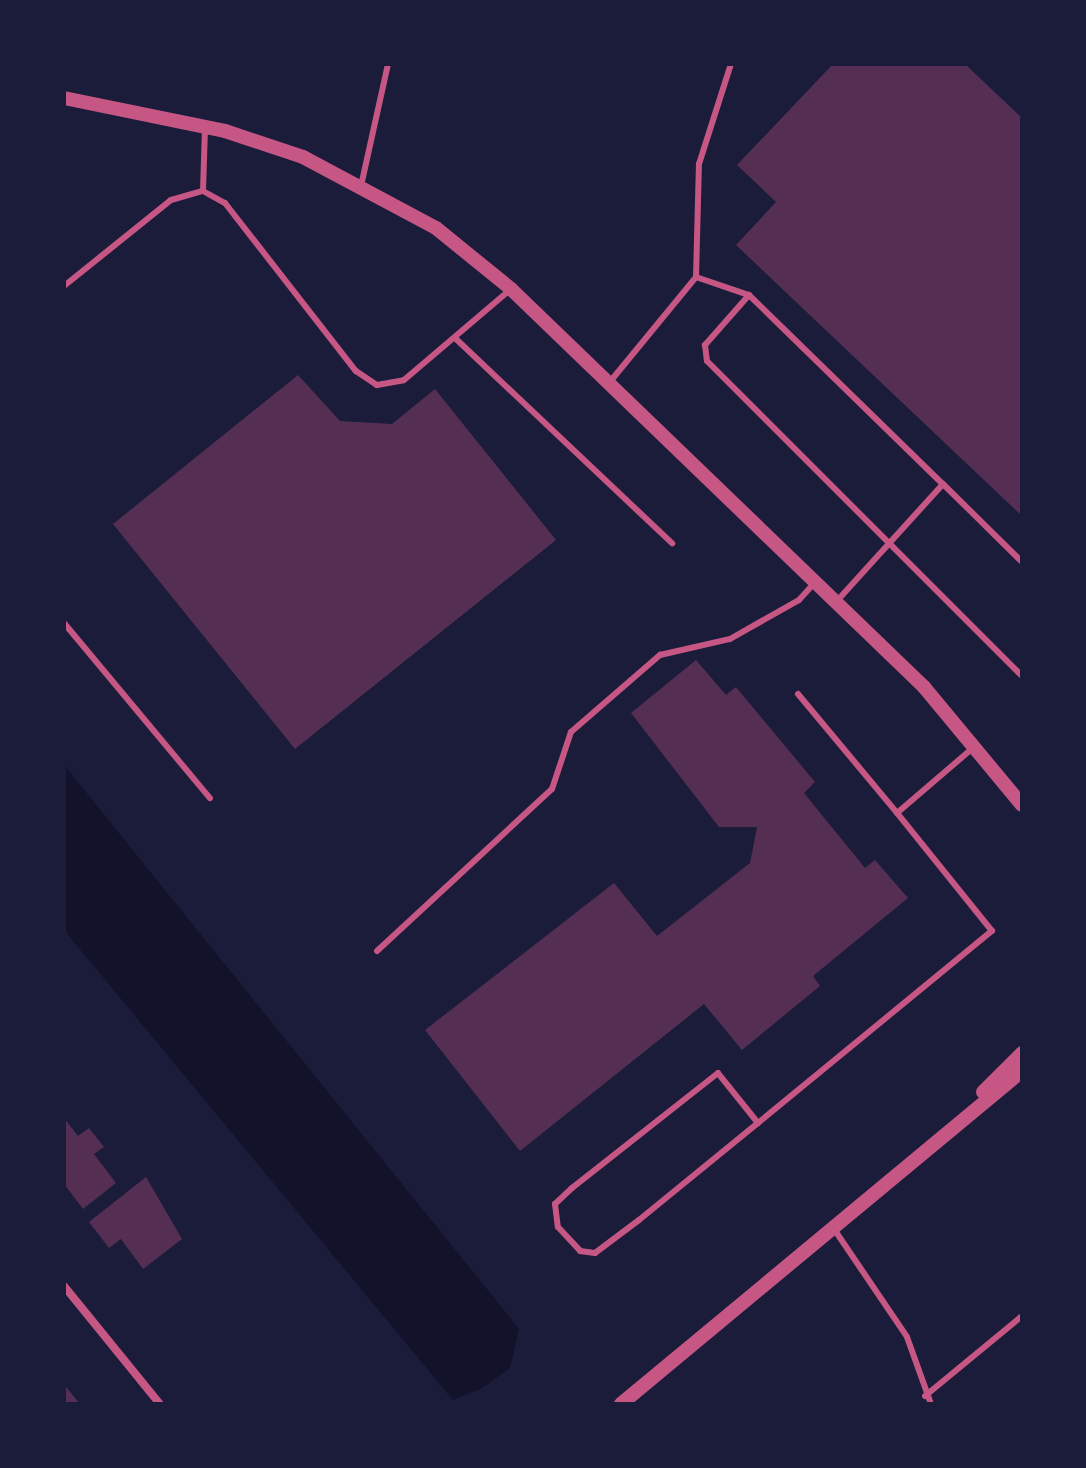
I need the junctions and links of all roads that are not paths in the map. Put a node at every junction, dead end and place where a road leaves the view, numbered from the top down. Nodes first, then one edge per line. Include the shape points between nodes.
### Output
1 (388, 64) edge
2 (731, 64) edge
3 (64, 98) edge
4 (205, 126) junction
5 (361, 186) junction
6 (203, 191) junction
7 (696, 277) junction
8 (64, 286) edge
9 (511, 289) junction
10 (749, 295) junction
11 (455, 338) junction
12 (609, 384) junction
13 (943, 484) junction
14 (890, 542) junction
15 (672, 543) dead end
16 (1022, 562) edge
17 (815, 582) junction
18 (836, 602) junction
19 (64, 623) edge
20 (1022, 676) edge
21 (798, 694) dead end
22 (974, 747) junction
23 (210, 798) dead end
24 (1022, 805) edge
25 (897, 813) junction
26 (377, 951) dead end
27 (1022, 1053) edge
28 (1022, 1071) edge
29 (758, 1123) junction
30 (935, 1141) junction
31 (834, 1229) junction
32 (64, 1286) edge
33 (1022, 1316) edge
34 (925, 1396) junction
35 (160, 1404) edge
36 (621, 1404) edge
37 (931, 1404) edge

1 - 5 lane
2 - 7 lane via 699,164
3 - 4 street
4 - 5 street via 303,157
4 - 6 lane
5 - 9 street via 436,228
6 - 8 lane via 171,200
6 - 11 lane via 225,203 356,371 377,385 404,380
7 - 10 lane
7 - 12 lane
9 - 11 lane
9 - 12 street
10 - 13 lane
10 - 14 lane via 705,345 707,361
11 - 15 lane
12 - 17 street
13 - 14 lane
13 - 16 lane
14 - 18 lane
14 - 20 lane
17 - 18 street
17 - 26 lane via 799,600 730,639 660,655 571,732 552,789
18 - 22 street
19 - 23 lane
21 - 25 lane
22 - 24 street
22 - 25 lane
25 - 29 lane via 992,931
27 - 30 street
28 - 30 street
29 - 29 lane via 595,1253 580,1251 558,1227 555,1204 718,1073
30 - 31 street
31 - 34 lane via 907,1337
31 - 36 street
32 - 35 street
33 - 34 lane
34 - 37 lane

